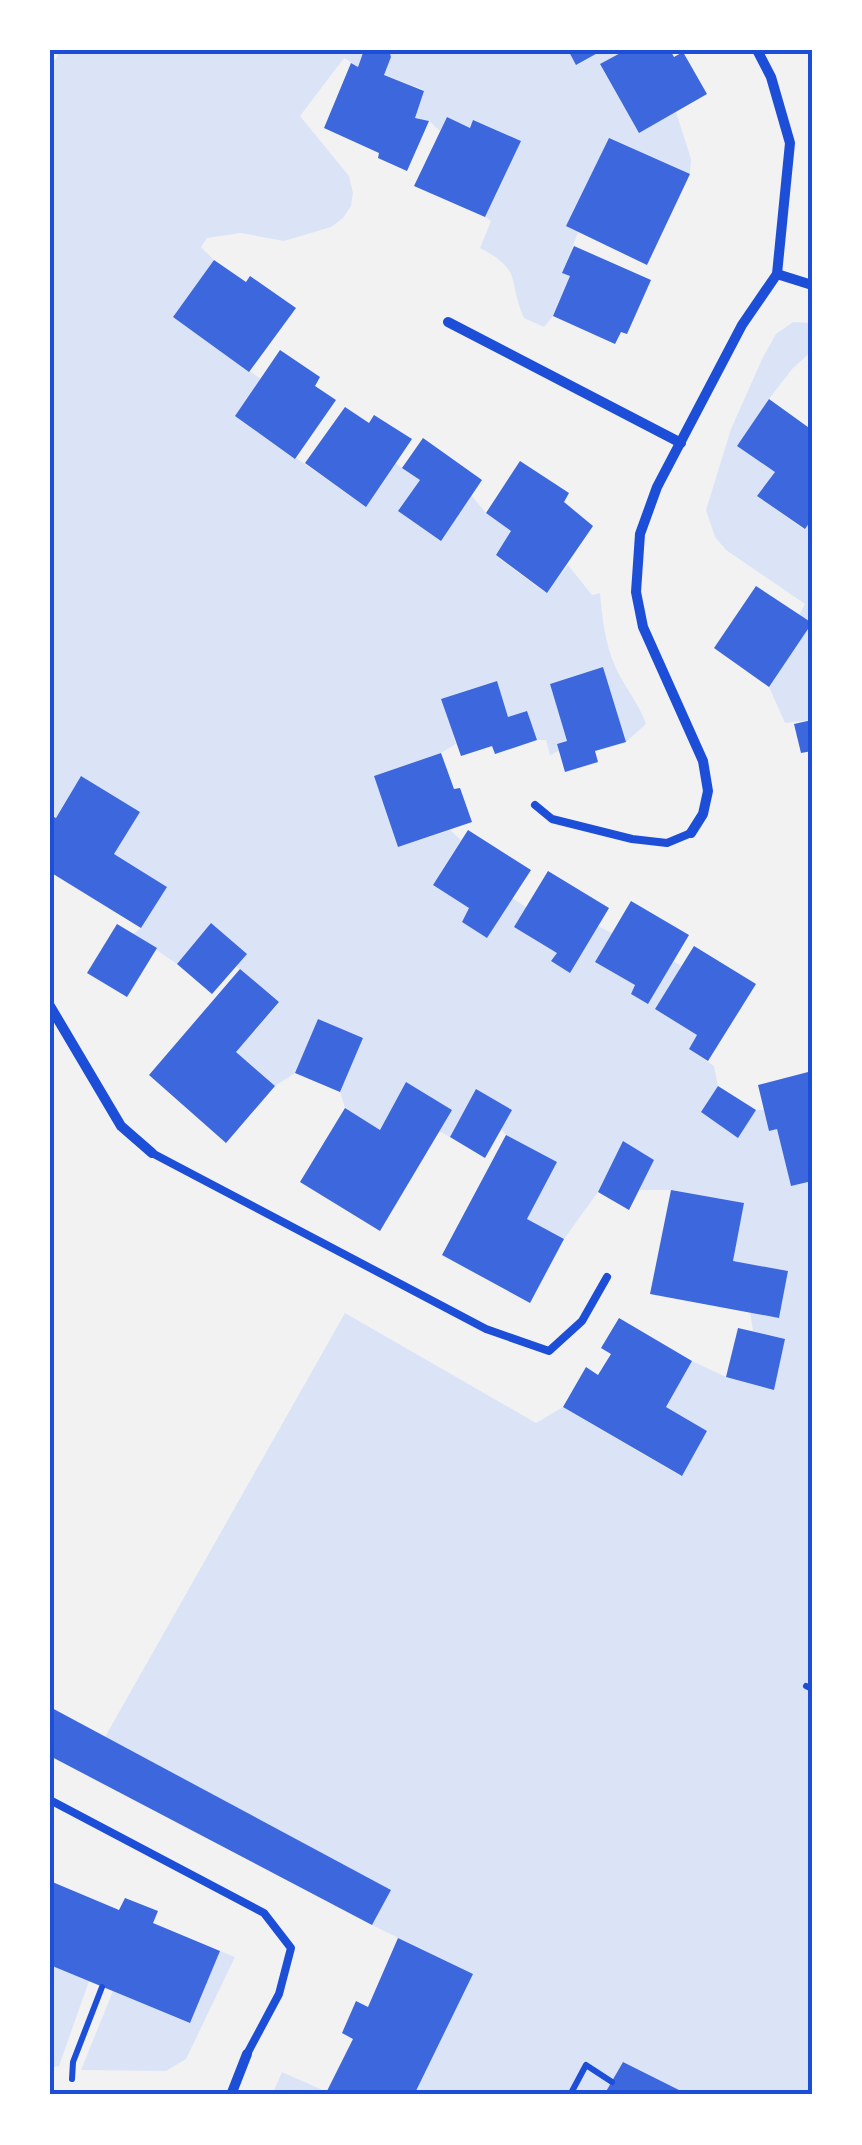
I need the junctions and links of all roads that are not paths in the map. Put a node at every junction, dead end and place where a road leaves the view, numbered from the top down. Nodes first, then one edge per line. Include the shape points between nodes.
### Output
1 (757, 50) edge
2 (777, 274) junction
3 (812, 284) edge
4 (448, 322) dead end
5 (681, 443) junction
6 (535, 805) dead end
7 (691, 833) joint
8 (50, 1006) edge
9 (152, 1153) joint
10 (607, 1276) dead end
11 (50, 1800) edge
12 (247, 2054) joint
13 (230, 2095) edge

1 - 2 street via 790,143
2 - 3 street
2 - 5 street via 742,325
4 - 5 street
5 - 7 street via 640,534 636,592 654,657 703,761 708,791
6 - 7 lane via 552,819 632,839 667,843
8 - 9 street via 121,1126
9 - 10 lane via 486,1329 550,1351 582,1321
11 - 12 lane via 264,1913 291,1948 279,1994
12 - 13 street

